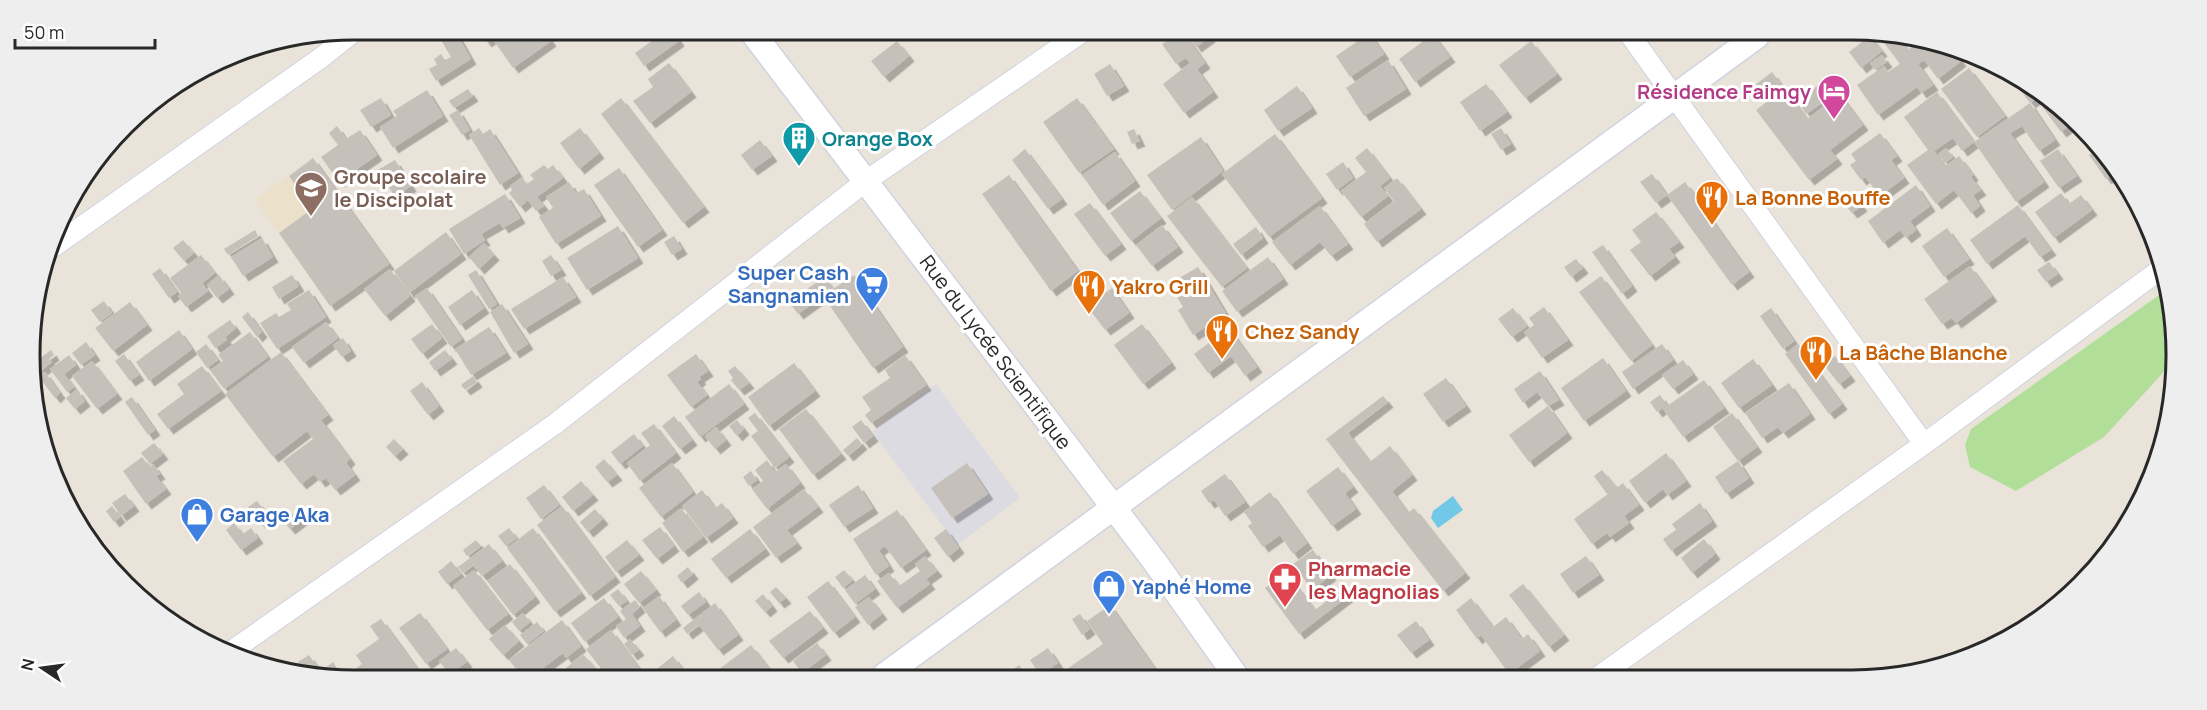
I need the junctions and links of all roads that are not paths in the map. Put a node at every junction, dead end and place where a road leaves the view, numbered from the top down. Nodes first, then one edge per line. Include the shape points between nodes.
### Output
1 (758, 40) edge
2 (1071, 40) edge
3 (1633, 40) edge
4 (1752, 40) edge
5 (343, 41) edge
6 (1673, 98) junction
7 (866, 181) junction
8 (62, 241) edge
9 (2156, 274) edge
10 (1924, 444) junction
11 (1114, 508) junction
12 (237, 647) edge
13 (892, 670) edge
14 (1232, 670) edge
15 (1606, 670) edge

1 - 7 street, Rue du Lycée Scientifique
2 - 7 street
3 - 6 street
4 - 6 street
5 - 8 street
6 - 10 street
6 - 11 street
7 - 11 street, Rue du Lycée Scientifique
7 - 12 street via 555,424
9 - 10 street
10 - 15 street
11 - 13 street
11 - 14 street, Rue du Lycée Scientifique

